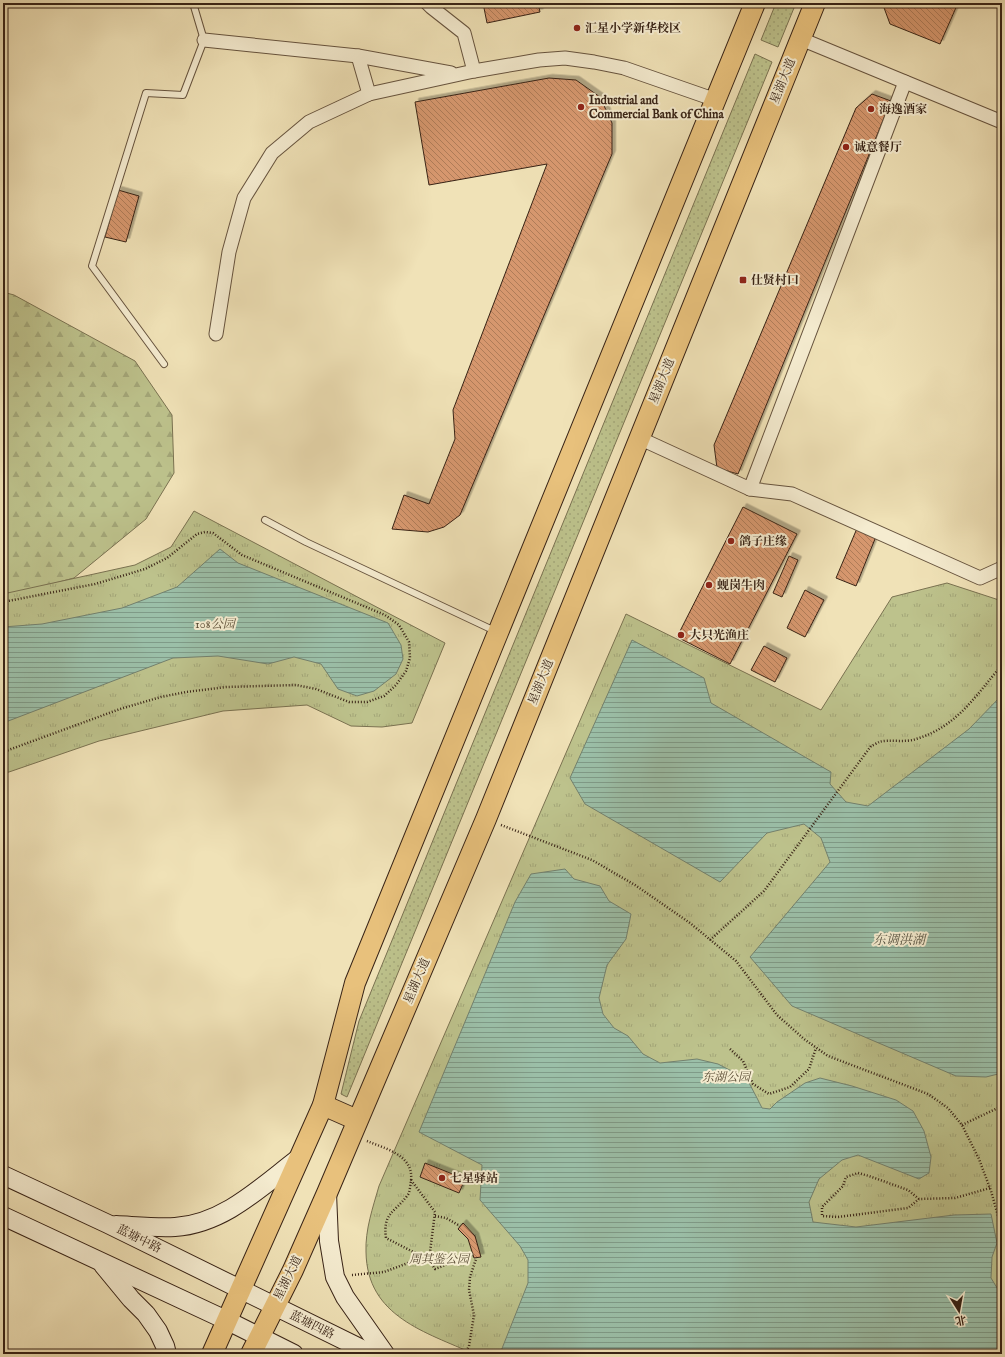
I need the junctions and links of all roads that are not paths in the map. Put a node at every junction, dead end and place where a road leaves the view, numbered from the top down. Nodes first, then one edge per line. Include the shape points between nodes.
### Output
1 (194, 3) edge
2 (427, 3) edge
3 (755, 3) edge
4 (815, 3) edge
5 (801, 39) junction
6 (204, 40) junction
7 (358, 56) junction
8 (468, 72) junction
9 (905, 82) junction
10 (369, 94) junction
11 (716, 100) junction
12 (1002, 122) edge
13 (216, 334) dead end
14 (164, 364) dead end
15 (639, 438) junction
16 (750, 489) junction
17 (265, 520) dead end
18 (1002, 568) edge
19 (499, 632) junction
20 (323, 1105) junction
21 (354, 1128) junction
22 (299, 1158) junction
23 (3, 1175) edge
24 (327, 1193) junction
25 (3, 1216) edge
26 (108, 1224) junction
27 (100, 1261) junction
28 (241, 1290) junction
29 (274, 1306) junction
30 (228, 1321) junction
31 (255, 1345) edge
32 (167, 1354) edge
33 (212, 1354) edge
34 (294, 1354) edge
35 (372, 1354) edge
36 (385, 1354) edge

1 - 6 lane
2 - 8 street via 464,33
3 - 11 main road
4 - 5 main road, 星湖大道
5 - 9 street
5 - 15 main road, 星湖大道
6 - 7 street
6 - 14 lane via 183,95 146,93 92,266
7 - 8 street via 448,73
7 - 10 street
8 - 10 street
8 - 11 street via 565,58 624,68
9 - 12 street
9 - 16 street
10 - 13 street via 309,122 272,152 244,198 229,252
11 - 19 main road
15 - 16 street
15 - 21 main road, 星湖大道 via 486,819
16 - 18 street via 792,494 980,578
17 - 19 lane
19 - 20 main road via 356,983
20 - 21 main road
20 - 22 main road
21 - 24 main road, 星湖大道
22 - 26 main road via 245,1200 224,1213 195,1224 175,1227
22 - 28 main road
23 - 26 main road, 蓝塘中路
24 - 29 main road, 星湖大道
24 - 36 main road via 329,1240 336,1277 345,1297
25 - 27 main road
26 - 28 main road, 蓝塘中路
27 - 30 main road
27 - 32 main road via 158,1330
28 - 29 main road, 蓝塘中路
28 - 30 main road
29 - 31 main road, 星湖大道
29 - 35 main road, 蓝塘四路
30 - 31 main road
30 - 33 main road
31 - 34 main road

